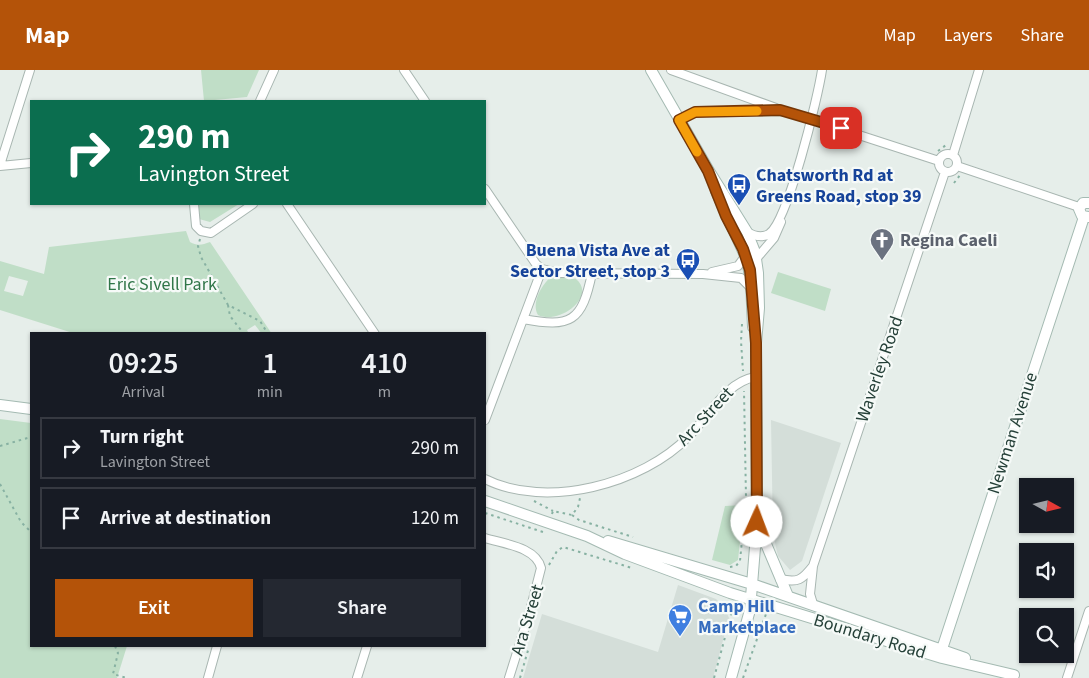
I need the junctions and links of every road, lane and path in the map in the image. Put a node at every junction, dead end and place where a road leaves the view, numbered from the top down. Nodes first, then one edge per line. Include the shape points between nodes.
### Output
1 (30, 70) edge
2 (274, 70) edge
3 (404, 70) edge
4 (651, 70) edge
5 (671, 70) edge
6 (822, 70) edge
7 (980, 72) edge
8 (260, 100) edge
9 (424, 100) edge
10 (785, 111) junction
11 (813, 119) junction
12 (679, 120) junction
13 (946, 145) dead end
14 (953, 155) junction
15 (938, 158) junction
16 (30, 163) edge
17 (0, 166) edge
18 (957, 166) junction
19 (708, 171) junction
20 (945, 172) junction
21 (963, 174) dead end
22 (954, 182) dead end
23 (486, 190) edge
24 (194, 205) edge
25 (252, 205) edge
26 (288, 205) edge
27 (784, 208) junction
28 (1086, 208) edge
29 (201, 231) junction
30 (747, 232) junction
31 (746, 255) junction
32 (756, 259) junction
33 (542, 269) junction
34 (592, 273) junction
35 (703, 274) junction
36 (751, 288) junction
37 (228, 305) junction
38 (523, 319) junction
39 (242, 332) edge
40 (267, 332) edge
41 (374, 332) edge
42 (756, 343) junction
43 (755, 377) junction
44 (745, 399) dead end
45 (0, 405) edge
46 (30, 409) edge
47 (486, 417) edge
48 (30, 437) edge
49 (0, 446) edge
50 (486, 479) edge
51 (0, 484) edge
52 (579, 489) junction
53 (486, 501) edge
54 (486, 513) edge
55 (552, 515) dead end
56 (572, 515) junction
57 (757, 522) junction
58 (548, 530) dead end
59 (30, 531) edge
60 (587, 536) junction
61 (486, 538) edge
62 (636, 538) dead end
63 (548, 566) dead end
64 (724, 566) dead end
65 (813, 566) junction
66 (635, 569) dead end
67 (780, 579) junction
68 (752, 584) junction
69 (788, 596) junction
70 (723, 599) dead end
71 (751, 600) junction
72 (813, 604) junction
73 (1089, 611) edge
74 (769, 614) dead end
75 (115, 647) edge
76 (217, 647) edge
77 (367, 647) edge
78 (942, 649) junction
79 (113, 674) junction
80 (1018, 677) edge
81 (111, 678) edge
82 (127, 678) edge
83 (208, 678) edge
84 (357, 678) edge
85 (509, 678) edge
86 (714, 678) edge
87 (731, 678) edge
88 (743, 678) edge
89 (1067, 678) edge

1 - 17 street
2 - 8 street
3 - 9 street
4 - 12 main road
5 - 10 street
6 - 11 street
7 - 14 street
10 - 11 street
10 - 12 street via 695,112
11 - 15 street
11 - 27 street
12 - 19 main road
13 - 15 path
14 - 15 street
14 - 18 street
15 - 20 street via 940,168
16 - 17 street
18 - 20 street via 953,171
18 - 28 street
19 - 30 main road
19 - 31 main road
20 - 65 street, Waverley Road
21 - 22 path
23 - 33 street
24 - 29 street via 196,226
25 - 29 street via 211,233
26 - 41 street
27 - 30 street via 768,234 757,236
27 - 32 street via 776,236
28 - 78 main road, Newman Avenue
29 - 37 path via 198,246 201,257
30 - 32 main road
31 - 35 street via 737,267
31 - 36 main road
32 - 42 main road via 759,308
33 - 34 street via 559,273
33 - 38 street
34 - 35 street
34 - 38 street via 582,308 572,318 552,324
35 - 36 street via 741,278
36 - 42 main road
37 - 39 path via 230,316
37 - 40 path via 260,321
38 - 47 street
42 - 43 main road
43 - 52 street, Arc Street via 738,382 689,437 656,462 615,482
43 - 57 main road
44 - 64 path via 746,498 741,556 736,566
45 - 46 main road
48 - 49 path
50 - 52 street, Arc Street via 526,490
51 - 59 path via 21,522
52 - 56 path via 580,504
53 - 60 main road, Boundary Road
54 - 58 path via 546,533
55 - 56 path via 553,510
56 - 62 path
57 - 67 main road
57 - 68 main road
60 - 68 main road, Boundary Road
60 - 71 main road, Boundary Road via 644,561
61 - 85 street, Ara Street via 532,553 540,561 540,576
63 - 66 path via 563,547
65 - 67 street, Waverley Road via 803,579 795,582
65 - 72 street, Waverley Road via 810,594
67 - 69 main road
68 - 69 main road, Boundary Road
68 - 71 main road
69 - 72 main road, Boundary Road
70 - 86 path via 731,605 732,615
71 - 80 main road, Boundary Road via 942,658
71 - 87 main road
72 - 78 main road, Boundary Road
73 - 89 street
74 - 88 path via 764,614
75 - 79 path via 118,653
76 - 83 street
77 - 84 street
78 - 80 main road, Boundary Road
79 - 81 path
79 - 82 path

